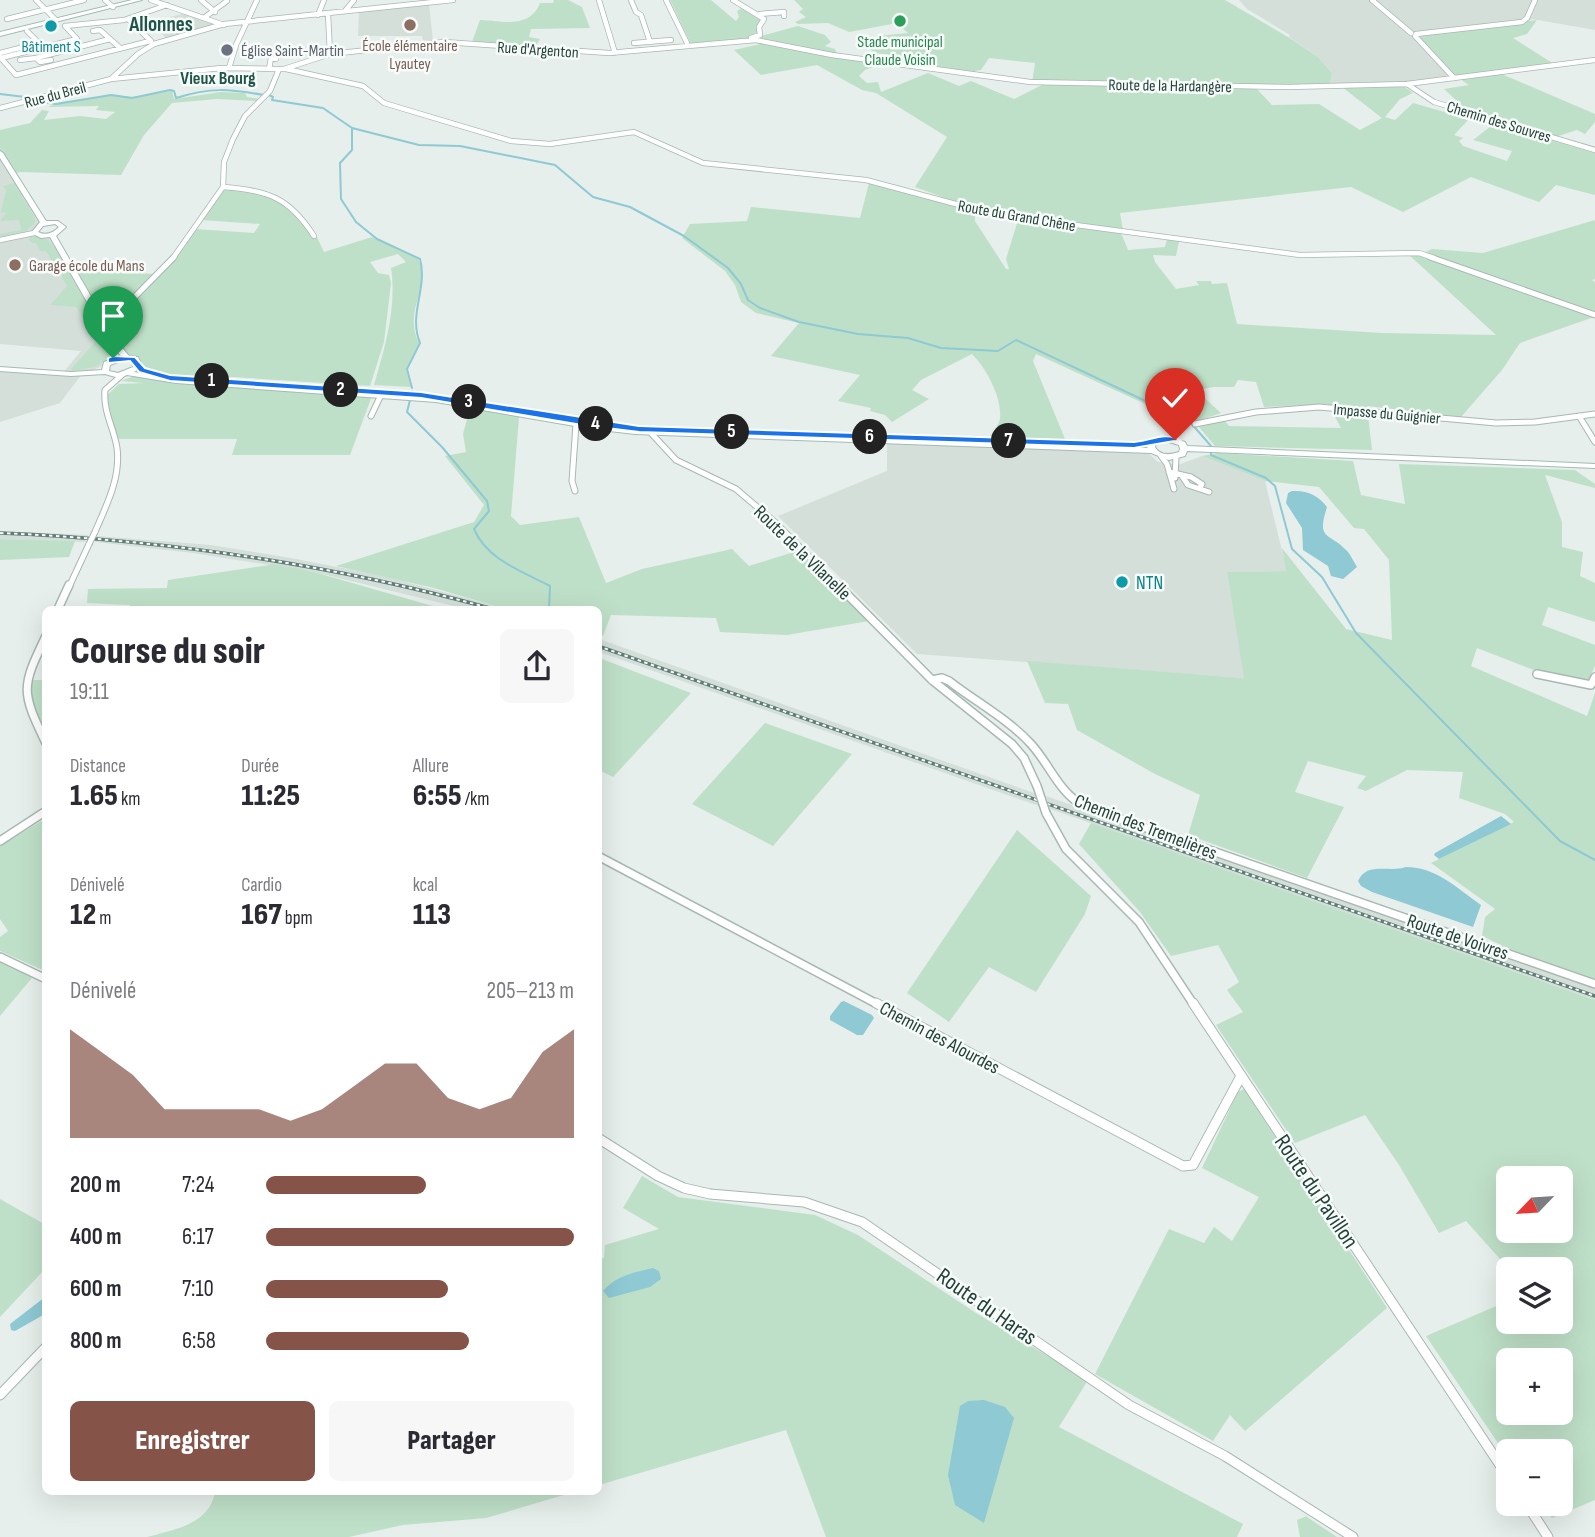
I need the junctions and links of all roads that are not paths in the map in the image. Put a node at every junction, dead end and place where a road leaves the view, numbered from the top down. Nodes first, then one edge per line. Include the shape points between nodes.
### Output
1 (36, 0) edge
2 (84, 0) edge
3 (106, 0) edge
4 (139, 0) edge
5 (151, 0) edge
6 (201, 0) edge
7 (257, 0) edge
8 (324, 0) edge
9 (354, 0) edge
10 (390, 0) edge
11 (453, 0) edge
12 (599, 0) edge
13 (631, 0) edge
14 (666, 0) edge
15 (733, 0) edge
16 (1372, 0) edge
17 (1535, 0) edge
18 (227, 1) edge
19 (432, 1) edge
20 (167, 5) junction
21 (113, 7) junction
22 (387, 7) junction
23 (433, 9) dead end
24 (46, 10) junction
25 (215, 12) junction
26 (345, 12) junction
27 (328, 14) junction
28 (760, 14) junction
29 (318, 15) junction
30 (784, 16) dead end
31 (205, 17) junction
32 (7, 19) dead end
33 (128, 19) junction
34 (56, 20) junction
35 (248, 20) junction
36 (222, 24) junction
37 (27, 31) dead end
38 (0, 34) edge
39 (1414, 34) junction
40 (110, 39) junction
41 (671, 40) dead end
42 (747, 40) junction
43 (103, 41) junction
44 (152, 42) junction
45 (650, 42) junction
46 (634, 43) dead end
47 (687, 43) dead end
48 (120, 48) junction
49 (615, 53) junction
50 (330, 54) junction
51 (49, 57) junction
52 (1, 59) edge
53 (276, 59) dead end
54 (20, 60) dead end
55 (1595, 60) edge
56 (56, 65) junction
57 (229, 68) junction
58 (270, 69) junction
59 (282, 69) junction
60 (1454, 78) junction
61 (111, 79) junction
62 (1407, 84) junction
63 (0, 108) edge
64 (1595, 150) edge
65 (0, 153) edge
66 (223, 187) junction
67 (44, 223) junction
68 (34, 233) junction
69 (52, 235) junction
70 (314, 236) dead end
71 (0, 240) edge
72 (1595, 316) edge
73 (110, 332) junction
74 (115, 344) junction
75 (126, 358) junction
76 (137, 366) junction
77 (108, 368) junction
78 (0, 369) edge
79 (125, 374) junction
80 (108, 386) junction
81 (381, 395) junction
82 (1595, 408) edge
83 (1595, 414) edge
84 (371, 416) dead end
85 (1579, 416) junction
86 (576, 424) junction
87 (1195, 424) dead end
88 (651, 433) junction
89 (664, 433) junction
90 (1595, 442) edge
91 (662, 443) junction
92 (1152, 447) junction
93 (1184, 448) junction
94 (1161, 456) junction
95 (1176, 457) junction
96 (1595, 466) edge
97 (1175, 474) junction
98 (575, 491) dead end
99 (1209, 492) dead end
100 (59, 606) edge
101 (42, 644) edge
102 (1537, 674) dead end
103 (1595, 677) edge
104 (932, 680) junction
105 (42, 734) edge
106 (1037, 786) joint
107 (42, 814) edge
108 (0, 841) edge
109 (602, 858) edge
110 (1321, 888) joint
111 (0, 957) edge
112 (42, 977) edge
113 (1595, 984) edge
114 (1241, 1076) junction
115 (602, 1141) edge
116 (42, 1351) edge
117 (0, 1395) edge
118 (1496, 1459) edge
119 (1534, 1516) edge
120 (1353, 1537) edge
121 (1548, 1537) edge

1 - 24 street
2 - 24 street
3 - 21 street
4 - 21 main road
5 - 20 street
6 - 25 street
7 - 35 street
8 - 29 street
9 - 26 street
10 - 22 street
11 - 19 street
12 - 49 street
13 - 45 street
14 - 47 street
15 - 28 street
16 - 39 street
17 - 39 street via 1522,22
18 - 25 street
19 - 22 street
19 - 23 street
20 - 31 street
20 - 33 street
21 - 34 main road
22 - 26 street
24 - 32 street
24 - 34 street
25 - 31 street
26 - 27 street
27 - 29 street
27 - 50 street
28 - 30 street via 782,10
28 - 42 street via 764,19 761,34
29 - 35 street
31 - 36 street
33 - 44 street
33 - 52 street via 65,26 78,39
34 - 38 main road
35 - 36 street
35 - 57 street
36 - 44 street
37 - 52 street via 39,43
39 - 60 street
40 - 43 street
40 - 43 street via 100,30 92,30
40 - 48 street
41 - 45 street
42 - 49 street, Rue d'Argenton
42 - 62 street, Route de la Hardangère via 1030,82 1289,87
43 - 51 street
44 - 48 street
44 - 61 street
45 - 46 street
48 - 56 street
49 - 50 street, Rue d'Argenton via 444,42
50 - 59 street, Rue d'Argenton
51 - 54 street via 40,62 36,58
51 - 56 street
52 - 56 street via 16,75
53 - 58 street via 271,58
55 - 60 street, Route de la Hardangère
57 - 58 street, Rue du Breil
57 - 61 street, Rue du Breil
58 - 59 street, Rue du Breil
59 - 66 street via 233,139 224,162
59 - 72 street, Route du Grand Chêne via 363,86 384,103 511,141 533,144 634,132 703,163 866,180 993,214 1300,255 1419,253
60 - 62 street, Route de la Hardangère
61 - 63 street, Rue du Breil
62 - 64 street, Chemin des Souvres via 1434,102
65 - 67 main road
66 - 70 street via 264,192 303,219
66 - 73 street via 170,262 114,318
67 - 68 main road
67 - 69 main road via 62,225
68 - 69 main road
68 - 71 street
69 - 73 main road
73 - 74 main road
74 - 75 main road
74 - 77 main road
75 - 76 main road
75 - 77 main road
76 - 79 main road
76 - 92 main road via 170,378 421,395 631,428
77 - 78 main road via 86,373
77 - 79 main road
77 - 80 street
79 - 80 street
79 - 81 main road
80 - 100 street, bridge via 103,409 116,443 117,465 95,532
81 - 84 street
81 - 86 main road via 446,401
82 - 83 street
83 - 85 street, Impasse du Guignier
85 - 87 street, Impasse du Guignier via 1515,423 1317,408 1260,411
85 - 90 street
86 - 88 main road
86 - 98 street
88 - 89 main road
88 - 91 street, Route de la Vilanelle
89 - 91 street
89 - 92 main road
91 - 104 street, Route de la Vilanelle via 676,460 736,489 770,518
92 - 93 main road via 1158,439 1170,438
92 - 94 main road
93 - 95 main road
93 - 96 main road
94 - 95 main road
94 - 97 street
95 - 97 street
97 - 99 street via 1188,485
101 - 105 street via 23,691
102 - 103 street via 1591,685
104 - 106 street, Route de la Vilanelle via 1012,744
104 - 110 street, Chemin des Tremelières via 949,681 1021,735 1039,753 1061,790 1076,802
106 - 114 street, Route du Pavillon, bridge via 1066,849 1139,922
107 - 108 street
109 - 114 street, Chemin des Alourdes via 1183,1166 1194,1165
110 - 113 street, Route de Voivres
111 - 112 street
114 - 118 street, Route du Pavillon
115 - 120 street, Route du Haras via 684,1188 804,1202 862,1222 1129,1405 1234,1461
116 - 117 street
119 - 121 street

